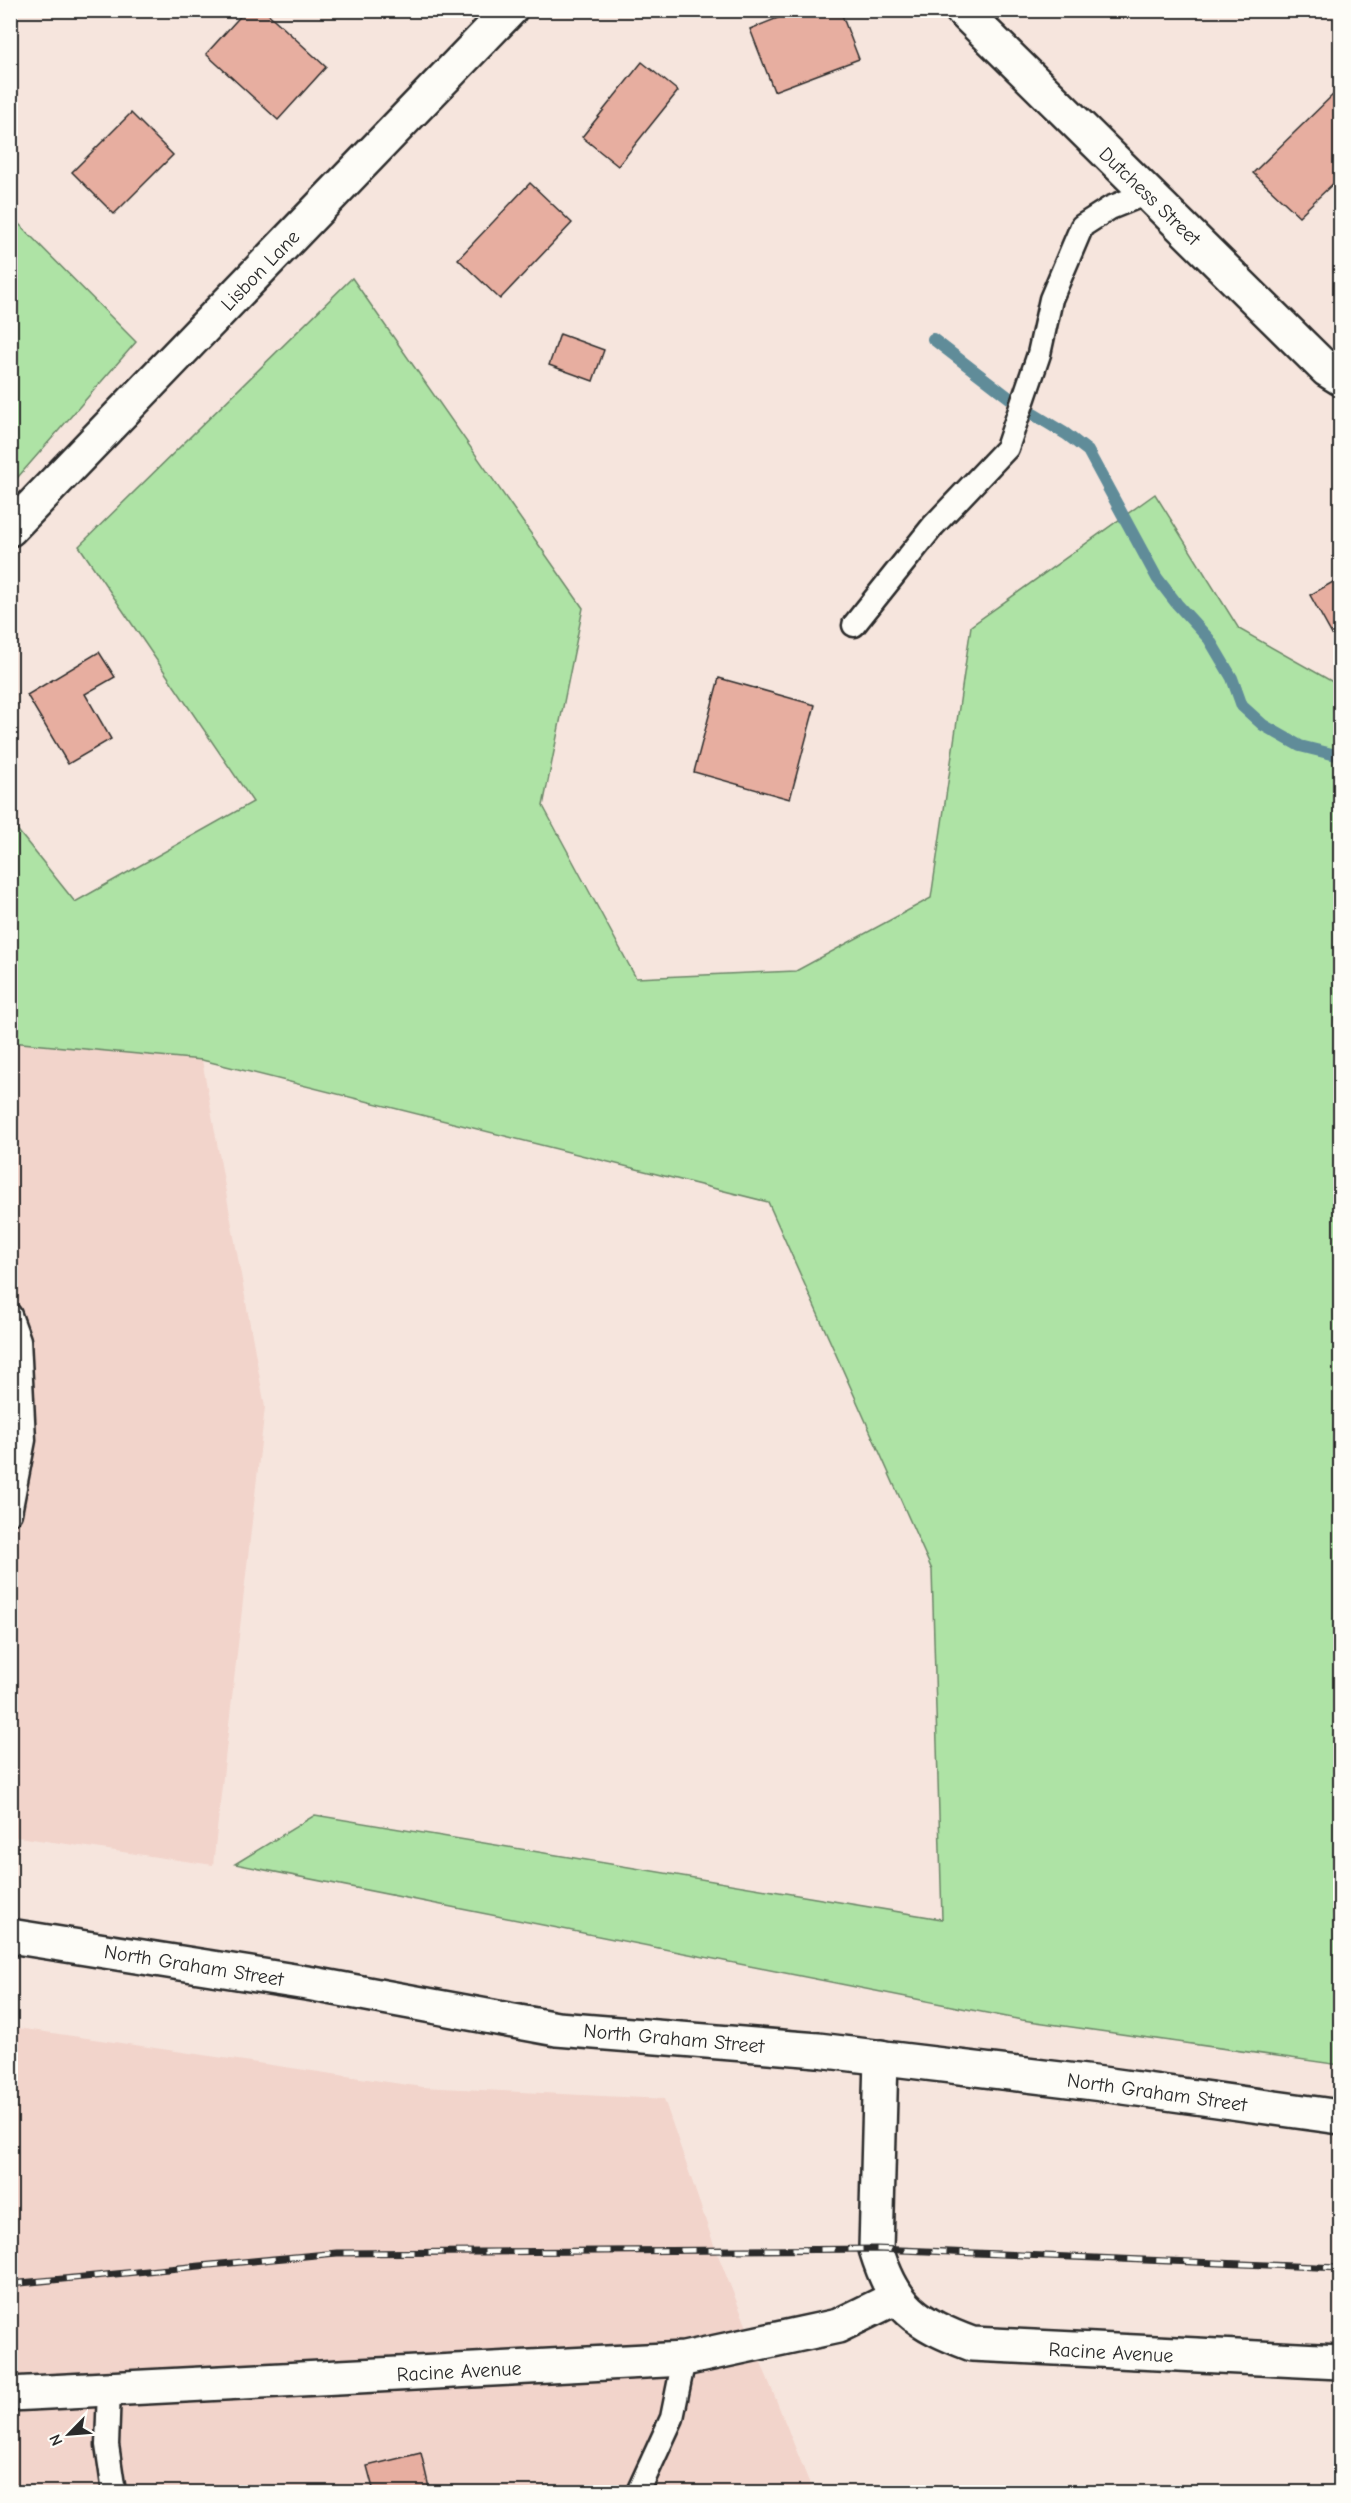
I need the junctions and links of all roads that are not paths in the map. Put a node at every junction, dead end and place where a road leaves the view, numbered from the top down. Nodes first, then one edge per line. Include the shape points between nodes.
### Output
1 (510, 10) edge
2 (962, 10) edge
3 (1147, 193) junction
4 (1341, 378) edge
5 (10, 529) edge
6 (854, 625) dead end
7 (10, 1315) edge
8 (10, 1513) edge
9 (10, 1936) edge
10 (881, 2057) junction
11 (1341, 2117) edge
12 (897, 2297) junction
13 (684, 2359) junction
14 (1341, 2362) edge
15 (109, 2389) junction
16 (10, 2394) edge
17 (114, 2493) edge
18 (638, 2493) edge

1 - 5 street, Lisbon Lane
2 - 3 street, Dutchess Street
3 - 4 street, Dutchess Street via 1328,370
3 - 6 lane via 1110,208 1082,226 1051,298 1039,354 1007,448 933,526
7 - 8 lane via 19,1340 24,1440
9 - 10 street, North Graham Street via 313,1984 557,2029
10 - 11 street, North Graham Street
10 - 12 street, Racine Avenue via 876,2249
12 - 13 street, Racine Avenue via 838,2326
12 - 14 street, Racine Avenue via 934,2330 972,2344
13 - 15 street, Racine Avenue
13 - 18 lane via 672,2418
15 - 16 street, Racine Avenue
15 - 17 lane via 107,2445

